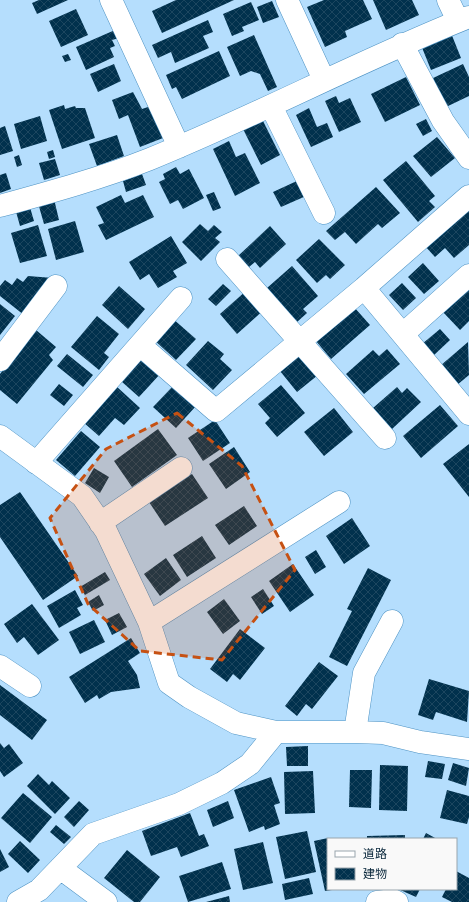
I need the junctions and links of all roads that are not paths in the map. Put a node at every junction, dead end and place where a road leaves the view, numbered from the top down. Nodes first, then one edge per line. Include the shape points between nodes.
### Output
1 (111, 0) edge
2 (287, 0) edge
3 (448, 0) edge
4 (464, 19) edge
5 (402, 44) junction
6 (324, 80) junction
7 (271, 106) junction
8 (179, 146) junction
9 (469, 158) edge
10 (469, 196) edge
11 (0, 206) edge
12 (324, 213) dead end
13 (227, 259) dead end
14 (469, 275) edge
15 (56, 286) dead end
16 (364, 288) junction
17 (182, 298) dead end
18 (403, 334) junction
19 (300, 341) junction
20 (140, 345) junction
21 (0, 360) edge
22 (469, 414) edge
23 (0, 436) edge
24 (384, 438) dead end
25 (36, 463) junction
26 (181, 468) dead end
27 (339, 502) dead end
28 (100, 523) junction
29 (392, 621) dead end
30 (149, 622) junction
31 (0, 666) edge
32 (30, 686) dead end
33 (276, 732) junction
34 (355, 732) junction
35 (469, 749) edge
36 (60, 868) junction
37 (34, 896) edge
38 (18, 902) edge
39 (106, 902) edge

1 - 8 street
2 - 6 street
3 - 4 street
4 - 5 street
5 - 6 street
5 - 9 street via 442,121
6 - 7 street
7 - 8 street
7 - 12 street
8 - 11 street via 116,172
10 - 16 street
13 - 19 street
14 - 18 street
15 - 21 street
16 - 18 street
16 - 19 street
17 - 20 street
18 - 22 street
19 - 20 street via 216,411
19 - 24 street
20 - 25 street
23 - 25 street
25 - 28 street via 82,496
26 - 28 street
27 - 30 street
28 - 30 street
29 - 34 street via 364,673
30 - 33 street via 169,683 236,723
31 - 32 street
33 - 34 street
33 - 36 street via 250,764 222,783 179,804 93,834
34 - 35 street via 383,733 420,742
36 - 37 street
36 - 39 street
37 - 38 street

